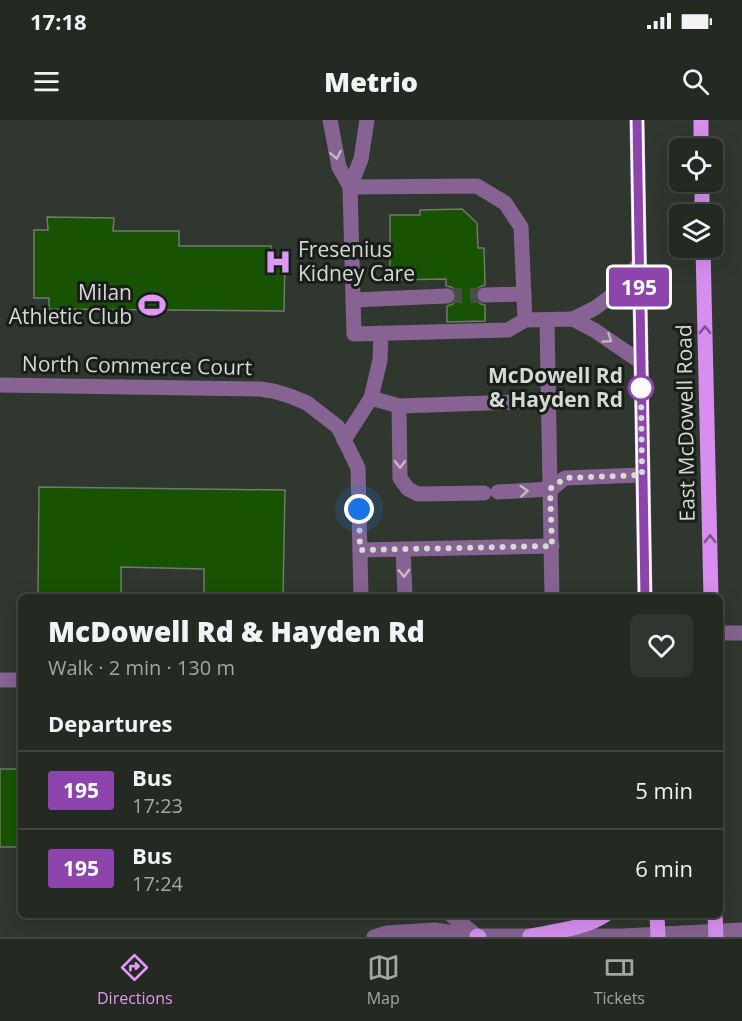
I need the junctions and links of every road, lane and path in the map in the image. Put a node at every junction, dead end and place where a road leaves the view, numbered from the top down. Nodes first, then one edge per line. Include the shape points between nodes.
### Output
1 (330, 120) edge
2 (367, 120) edge
3 (637, 120) edge
4 (701, 120) edge
5 (701, 138) edge
6 (350, 187) junction
7 (703, 258) edge
8 (639, 264) junction
9 (524, 294) junction
10 (485, 295) tunnel mouth
11 (447, 296) tunnel mouth
12 (353, 300) junction
13 (525, 320) junction
14 (547, 320) junction
15 (573, 320) junction
16 (381, 333) junction
17 (641, 362) junction
18 (0, 384) edge
19 (371, 398) junction
20 (549, 400) junction
21 (399, 406) junction
22 (344, 440) junction
23 (642, 475) junction
24 (550, 489) junction
25 (552, 546) junction
26 (403, 549) junction
27 (360, 550) junction
28 (362, 594) edge
29 (405, 594) edge
30 (552, 594) edge
31 (645, 594) edge
32 (711, 594) edge
33 (723, 633) edge
34 (742, 633) edge
35 (0, 680) edge
36 (18, 680) edge
37 (457, 918) edge
38 (601, 918) edge
39 (657, 918) edge
40 (715, 918) edge
41 (742, 930) edge
42 (716, 934) edge
43 (530, 936) edge
44 (658, 936) edge
45 (375, 937) edge
46 (478, 937) edge

1 -> 6 street via 339,167
2 - 6 street via 361,159
3 - 8 main road
4 - 5 main road
6 - 9 street via 477,186 505,203 521,227
6 - 12 street
32 -> 7 main road, East McDowell Road
8 - 15 street via 610,297
8 - 17 main road
9 - 10 street
9 - 13 street
11 - 12 street
12 - 16 street via 354,334
13 - 14 street
13 - 16 street via 508,330
14 - 15 street
14 - 20 street
15 -> 17 street
16 - 19 street via 380,360
17 - 23 main road
18 - 22 street, North Commerce Court via 273,391 307,404 338,428
19 - 21 street
19 - 22 street
20 - 21 street
20 - 24 street
21 -> 24 street via 400,478 408,489 418,494
22 - 27 street, North Commerce Court via 358,468
23 - 24 street via 565,478
23 - 31 main road
24 - 25 street
25 - 26 street
25 - 30 street
26 - 27 street
26 -> 29 street
27 - 28 street, North Commerce Court
33 - 34 street
35 - 36 street
37 - 46 street
38 - 43 main road
39 - 44 main road
40 - 42 main road
41 - 42 street
42 - 44 street
43 - 44 street
43 - 46 street
45 - 46 street via 435,930

